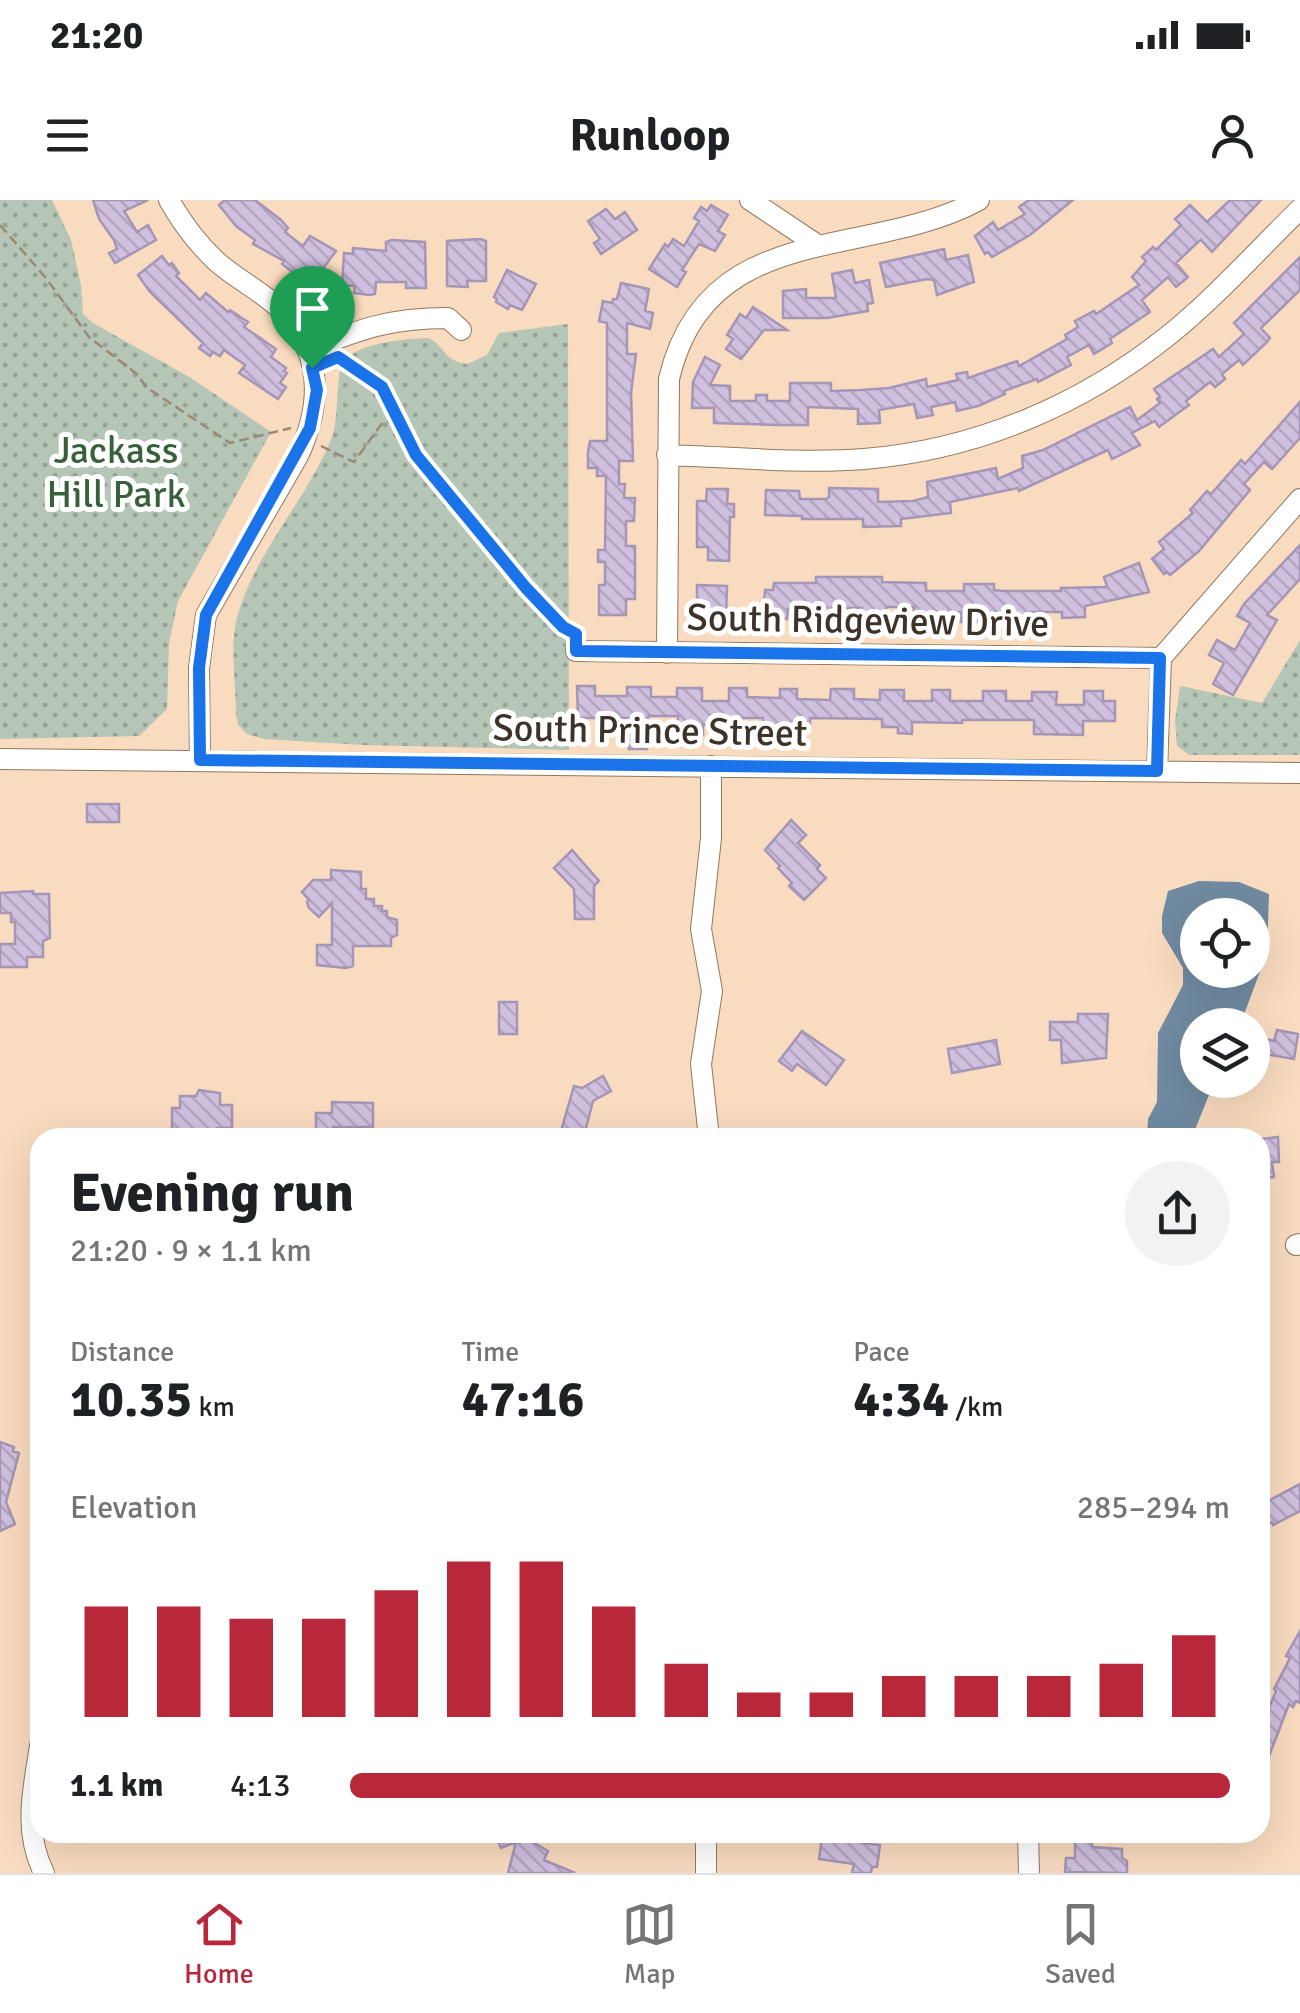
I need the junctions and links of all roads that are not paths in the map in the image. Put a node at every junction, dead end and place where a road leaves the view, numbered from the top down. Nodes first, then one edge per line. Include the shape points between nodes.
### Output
1 (169, 200) edge
2 (750, 200) edge
3 (980, 200) edge
4 (1300, 210) edge
5 (816, 244) junction
6 (461, 330) dead end
7 (310, 359) junction
8 (667, 455) junction
9 (1300, 499) edge
10 (576, 651) road end
11 (666, 654) junction
12 (1160, 658) junction
13 (0, 758) edge
14 (200, 760) junction
15 (711, 766) junction
16 (1157, 771) junction
17 (1300, 773) edge
18 (707, 1128) edge
19 (34, 1843) edge
20 (706, 1843) edge
21 (1028, 1843) edge
22 (44, 1873) edge
23 (706, 1873) edge
24 (1029, 1873) edge

1 - 7 street via 214,259 292,322
2 - 5 street
3 - 5 street via 913,226
4 - 8 street via 1128,366 1007,428 869,459
5 - 8 street via 742,272 696,313 669,378
6 - 7 street via 448,318 397,320 364,327
7 - 14 street via 317,390 306,438 206,615
8 - 11 street
9 - 12 street
10 - 11 street, South Ridgeview Drive
11 - 12 street, South Ridgeview Drive
12 - 16 street
13 - 14 street, South Prince Street
14 - 15 street, South Prince Street
15 - 16 street, South Prince Street
15 - 18 street via 701,929 712,991 701,1064
16 - 17 street, South Prince Street
19 - 22 street
20 - 23 street
21 - 24 street

